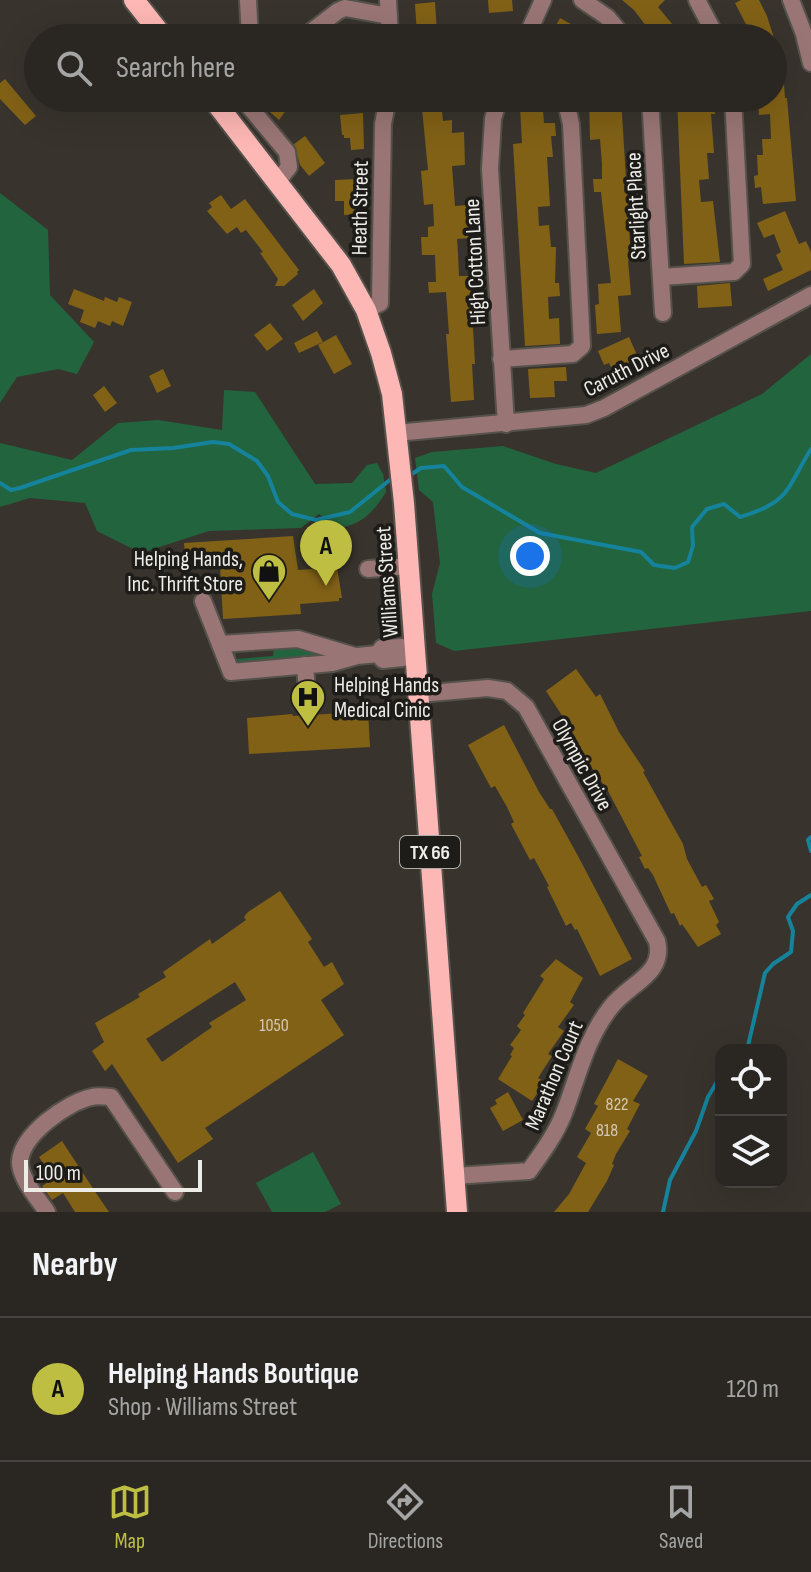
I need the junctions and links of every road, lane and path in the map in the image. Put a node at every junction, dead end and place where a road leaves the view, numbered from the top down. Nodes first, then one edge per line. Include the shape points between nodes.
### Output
1 (134, 0) edge
2 (248, 0) edge
3 (543, 0) edge
4 (582, 0) edge
5 (697, 0) edge
6 (791, 0) edge
7 (388, 8) edge
8 (805, 18) edge
9 (153, 24) edge
10 (249, 24) edge
11 (321, 24) edge
12 (532, 24) edge
13 (613, 24) edge
14 (710, 24) edge
15 (811, 63) edge
16 (223, 112) edge
17 (254, 112) edge
18 (385, 112) edge
19 (496, 112) edge
20 (568, 112) edge
21 (651, 112) edge
22 (734, 112) edge
23 (277, 182) junction
24 (661, 277) junction
25 (811, 295) edge
26 (366, 310) junction
27 (663, 313) dead end
28 (501, 359) junction
29 (506, 424) junction
30 (396, 433) junction
31 (409, 566) junction
32 (368, 569) dead end
33 (203, 601) dead end
34 (220, 644) junction
35 (411, 652) junction
36 (357, 656) junction
37 (305, 665) junction
38 (307, 692) dead end
39 (419, 694) junction
40 (657, 941) joint
41 (455, 1176) junction
42 (175, 1192) dead end
43 (47, 1212) edge
44 (457, 1212) edge

1 - 9 main road
2 - 10 street
3 - 12 street
4 - 13 street
5 - 14 street
6 - 8 street
7 - 11 street via 345,8
8 - 15 street
16 - 23 main road, Williams Street / TX 66
17 - 23 street via 287,152 289,167
18 - 26 street, Heath Street via 380,303
19 - 28 street, High Cotton Lane via 490,169
20 - 28 street via 582,346 573,354
21 - 24 street, Starlight Place
22 - 24 street via 742,264 734,272
23 - 26 main road, Williams Street / TX 66 via 341,265
24 - 27 street, Starlight Place
25 - 29 street, Caruth Drive via 604,408
26 - 30 main road, Williams Street / TX 66 via 392,394
28 - 29 street, High Cotton Lane
29 - 30 street, Caruth Drive
30 - 31 main road, Williams Street / TX 66
31 - 32 street
31 - 35 main road, Williams Street / TX 66
33 - 34 street
34 - 36 street via 298,639
34 - 37 street via 231,672
35 - 36 street via 403,658
35 - 39 main road, Williams Street / TX 66
36 - 37 street
37 - 38 street
39 - 40 street, Olympic Drive via 488,688 507,691 526,707
39 - 41 main road, Williams Street / TX 66
40 - 41 street, Marathon Court via 657,963 626,989 598,1026 563,1117 529,1171
41 - 44 main road, Williams Street / TX 66
42 - 43 street via 111,1097 92,1096 44,1123 24,1146 23,1174

